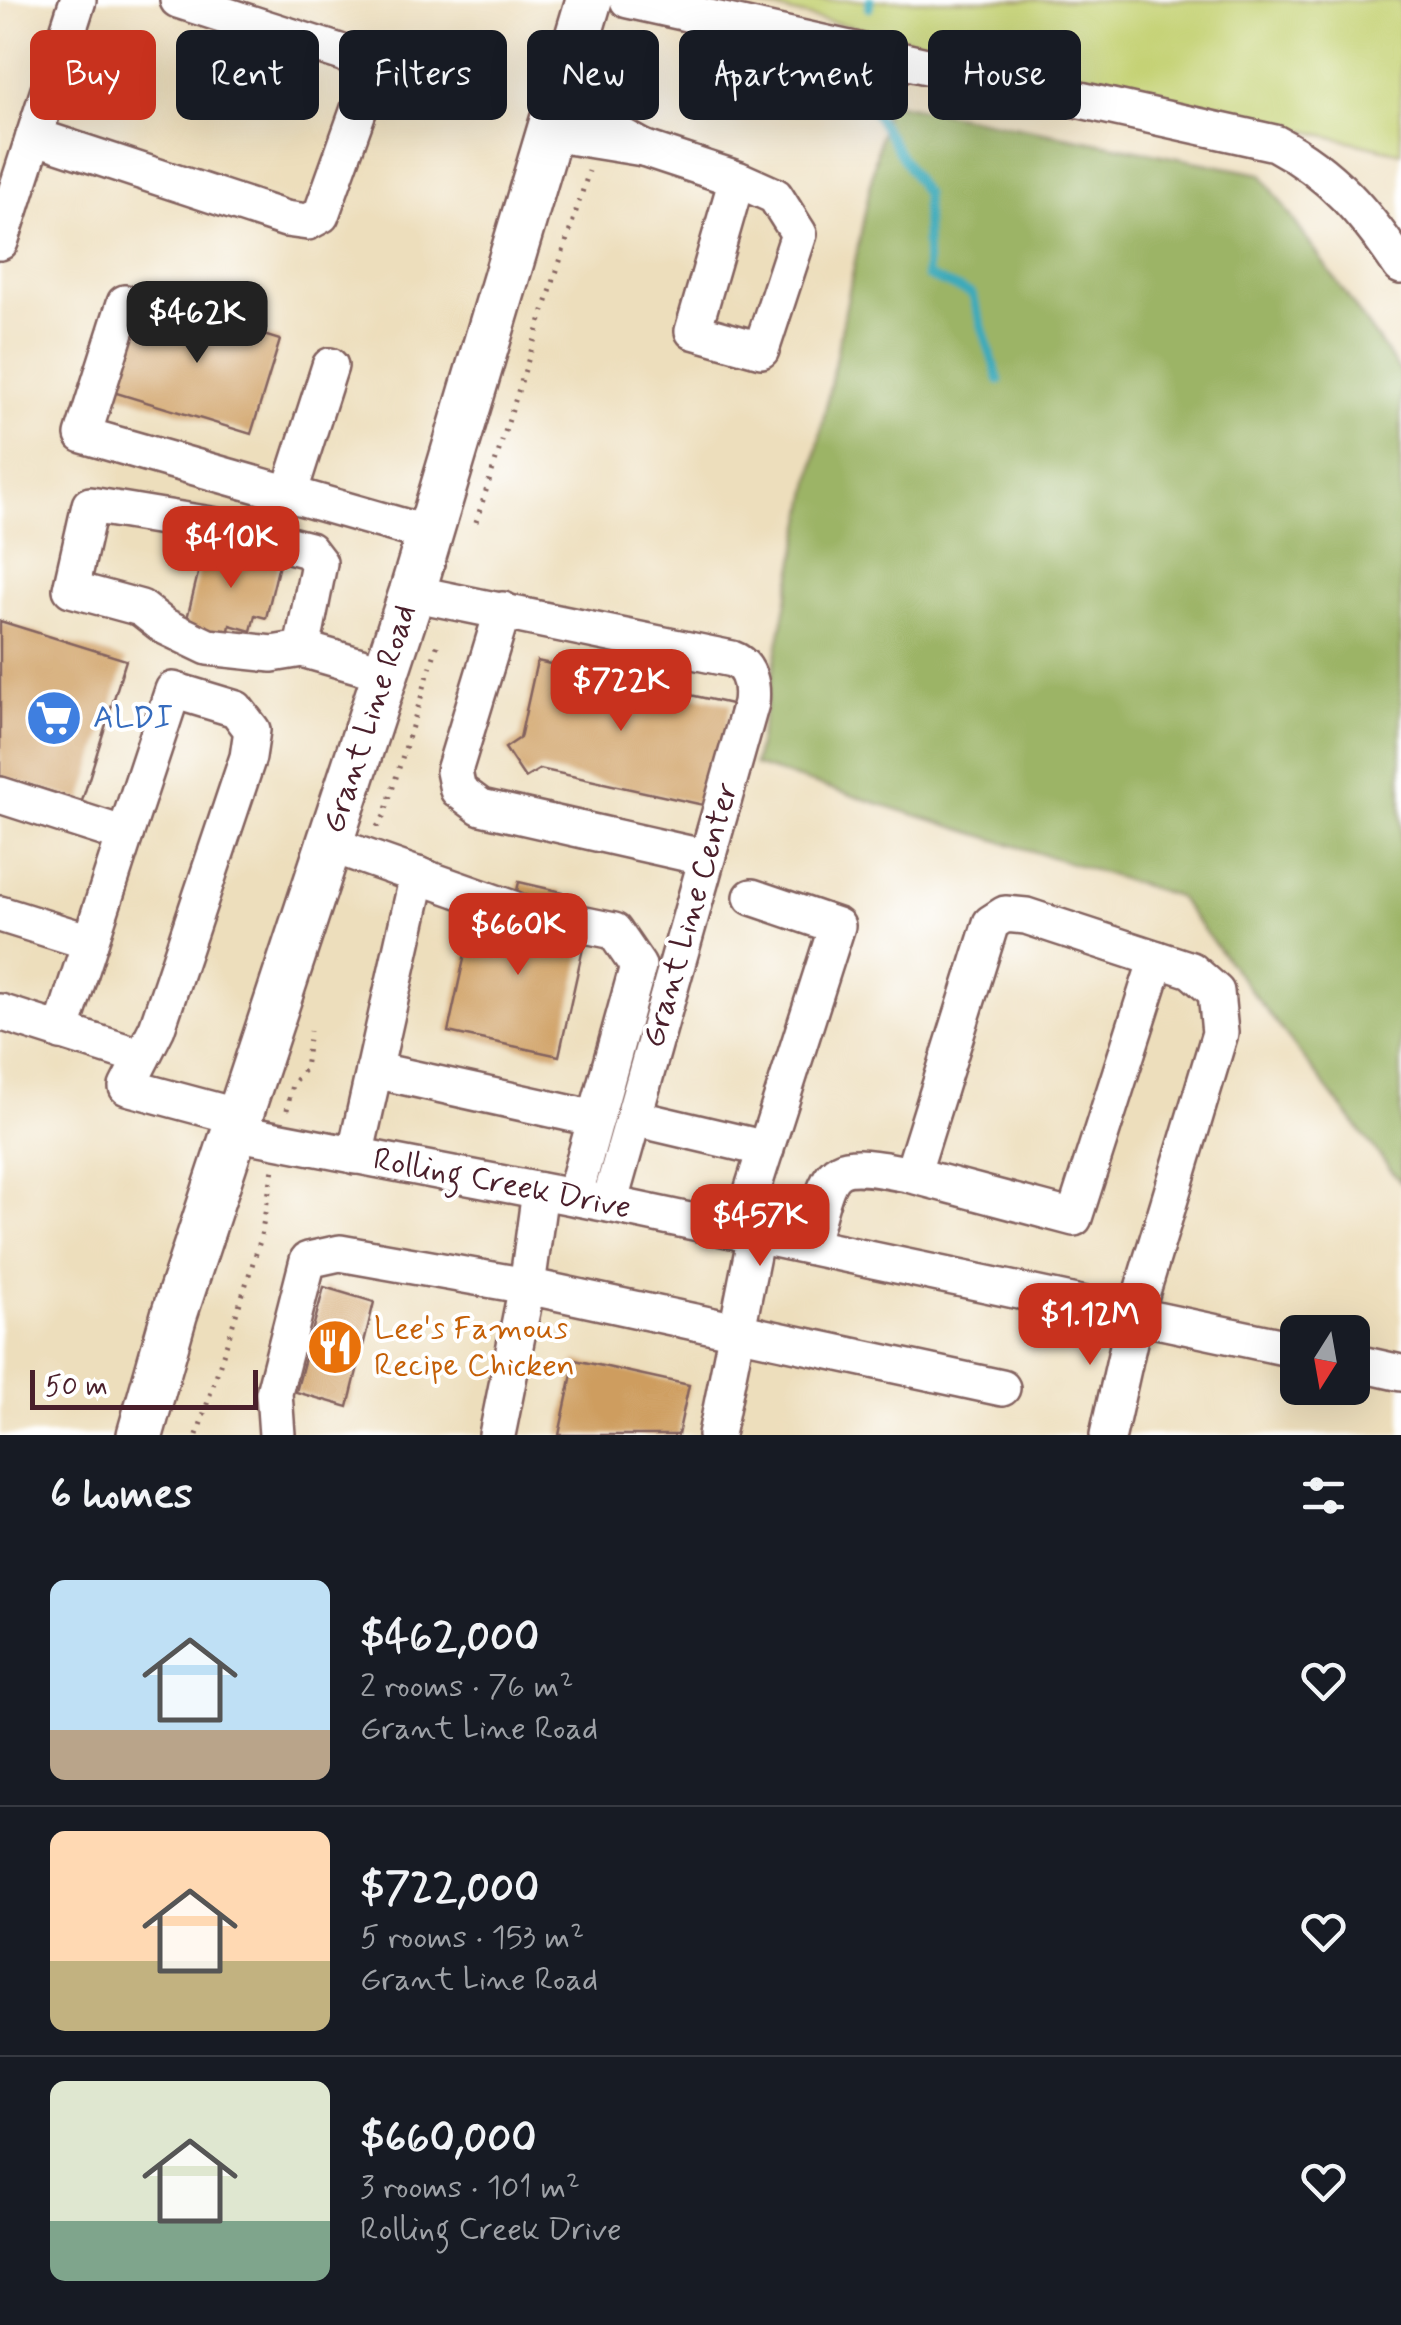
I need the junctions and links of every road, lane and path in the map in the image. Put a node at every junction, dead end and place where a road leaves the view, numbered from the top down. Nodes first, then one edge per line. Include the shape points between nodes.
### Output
1 (78, 0) edge
2 (178, 0) edge
3 (590, 0) edge
4 (636, 1) edge
5 (581, 30) edge
6 (638, 30) edge
7 (553, 120) edge
8 (563, 120) edge
9 (34, 136) junction
10 (588, 174) dead end
11 (737, 180) dead end
12 (0, 242) edge
13 (1401, 266) edge
14 (125, 303) dead end
15 (330, 366) dead end
16 (300, 498) junction
17 (474, 529) dead end
18 (429, 534) junction
19 (298, 547) junction
20 (431, 596) junction
21 (503, 610) junction
22 (302, 649) junction
23 (385, 672) junction
24 (0, 796) edge
25 (124, 835) junction
26 (347, 850) junction
27 (707, 858) junction
28 (418, 875) junction
29 (752, 898) dead end
30 (513, 909) dead end
31 (0, 914) edge
32 (556, 918) dead end
33 (90, 942) junction
34 (1157, 959) junction
35 (0, 1012) edge
36 (310, 1029) dead end
37 (61, 1032) junction
38 (142, 1057) junction
39 (374, 1070) junction
40 (634, 1118) junction
41 (596, 1119) junction
42 (236, 1125) junction
43 (280, 1142) junction
44 (766, 1149) junction
45 (355, 1156) junction
46 (912, 1175) junction
47 (557, 1194) junction
48 (609, 1204) junction
49 (748, 1233) junction
50 (808, 1246) junction
51 (527, 1286) junction
52 (1135, 1315) junction
53 (738, 1328) junction
54 (1280, 1346) edge
55 (1370, 1366) edge
56 (1401, 1372) edge
57 (1002, 1388) dead end
58 (140, 1435) edge
59 (197, 1435) edge
60 (278, 1435) edge
61 (497, 1435) edge
62 (716, 1435) edge
63 (1110, 1435) edge

1 - 9 street
2 - 9 street via 346,54 358,64 365,92 321,215 308,222 286,220
3 - 5 main road, Grant Line Road
4 - 6 path
4 - 13 street via 1275,143 1310,162 1358,209
7 - 18 main road, Grant Line Road
8 - 11 street
9 - 12 street
10 - 17 path
14 - 16 street via 83,434
15 - 16 street
16 - 18 street
16 - 19 street
18 - 20 main road, Grant Line Road
19 - 22 street via 319,563
19 - 22 street via 90,505 71,589 140,608 208,647 272,654
20 - 21 street, Grant Line Center
20 - 23 main road, Grant Line Road
20 - 26 path via 432,668 384,816
21 - 27 street, Grant Line Center via 740,662 751,704
21 - 27 street via 454,771 464,796 481,807
22 - 23 street
23 - 26 main road, Grant Line Road
24 - 25 street
25 - 33 street
25 - 38 street via 173,690 236,709 252,730 248,756 158,1028
26 - 28 street
26 - 42 main road, Grant Line Road
27 - 40 street, Grant Line Center
28 - 30 street
28 - 39 street
29 - 44 street via 837,926
31 - 33 street
32 - 41 street via 614,930 638,966
33 - 37 street
34 - 46 street via 1026,916 1006,914 991,923
34 - 46 street via 1074,1218
34 - 52 street via 1192,970 1216,992 1220,1033
35 - 37 street
36 - 43 path via 305,1069 292,1084
37 - 38 street
38 - 42 street, Rolling Creek Drive via 127,1087
39 - 41 street
39 - 45 street
40 - 44 street
40 - 48 street, Grant Line Center
41 - 47 street
42 - 43 street, Rolling Creek Drive
42 - 58 main road, Grant Line Road
43 - 45 street, Rolling Creek Drive
43 - 59 path via 260,1242
44 - 49 street
45 - 47 street, Rolling Creek Drive
46 - 50 street via 845,1166 829,1178
47 - 48 street, Rolling Creek Drive
47 - 51 street
48 - 49 street, Rolling Creek Drive
49 - 50 street, Rolling Creek Drive
49 - 53 street
50 - 52 street, Rolling Creek Drive
51 - 53 street
51 - 60 street via 340,1253 308,1260 274,1393
51 - 61 street
52 - 54 street, Rolling Creek Drive
52 - 63 street
53 - 57 street
53 - 62 street
55 - 56 street

